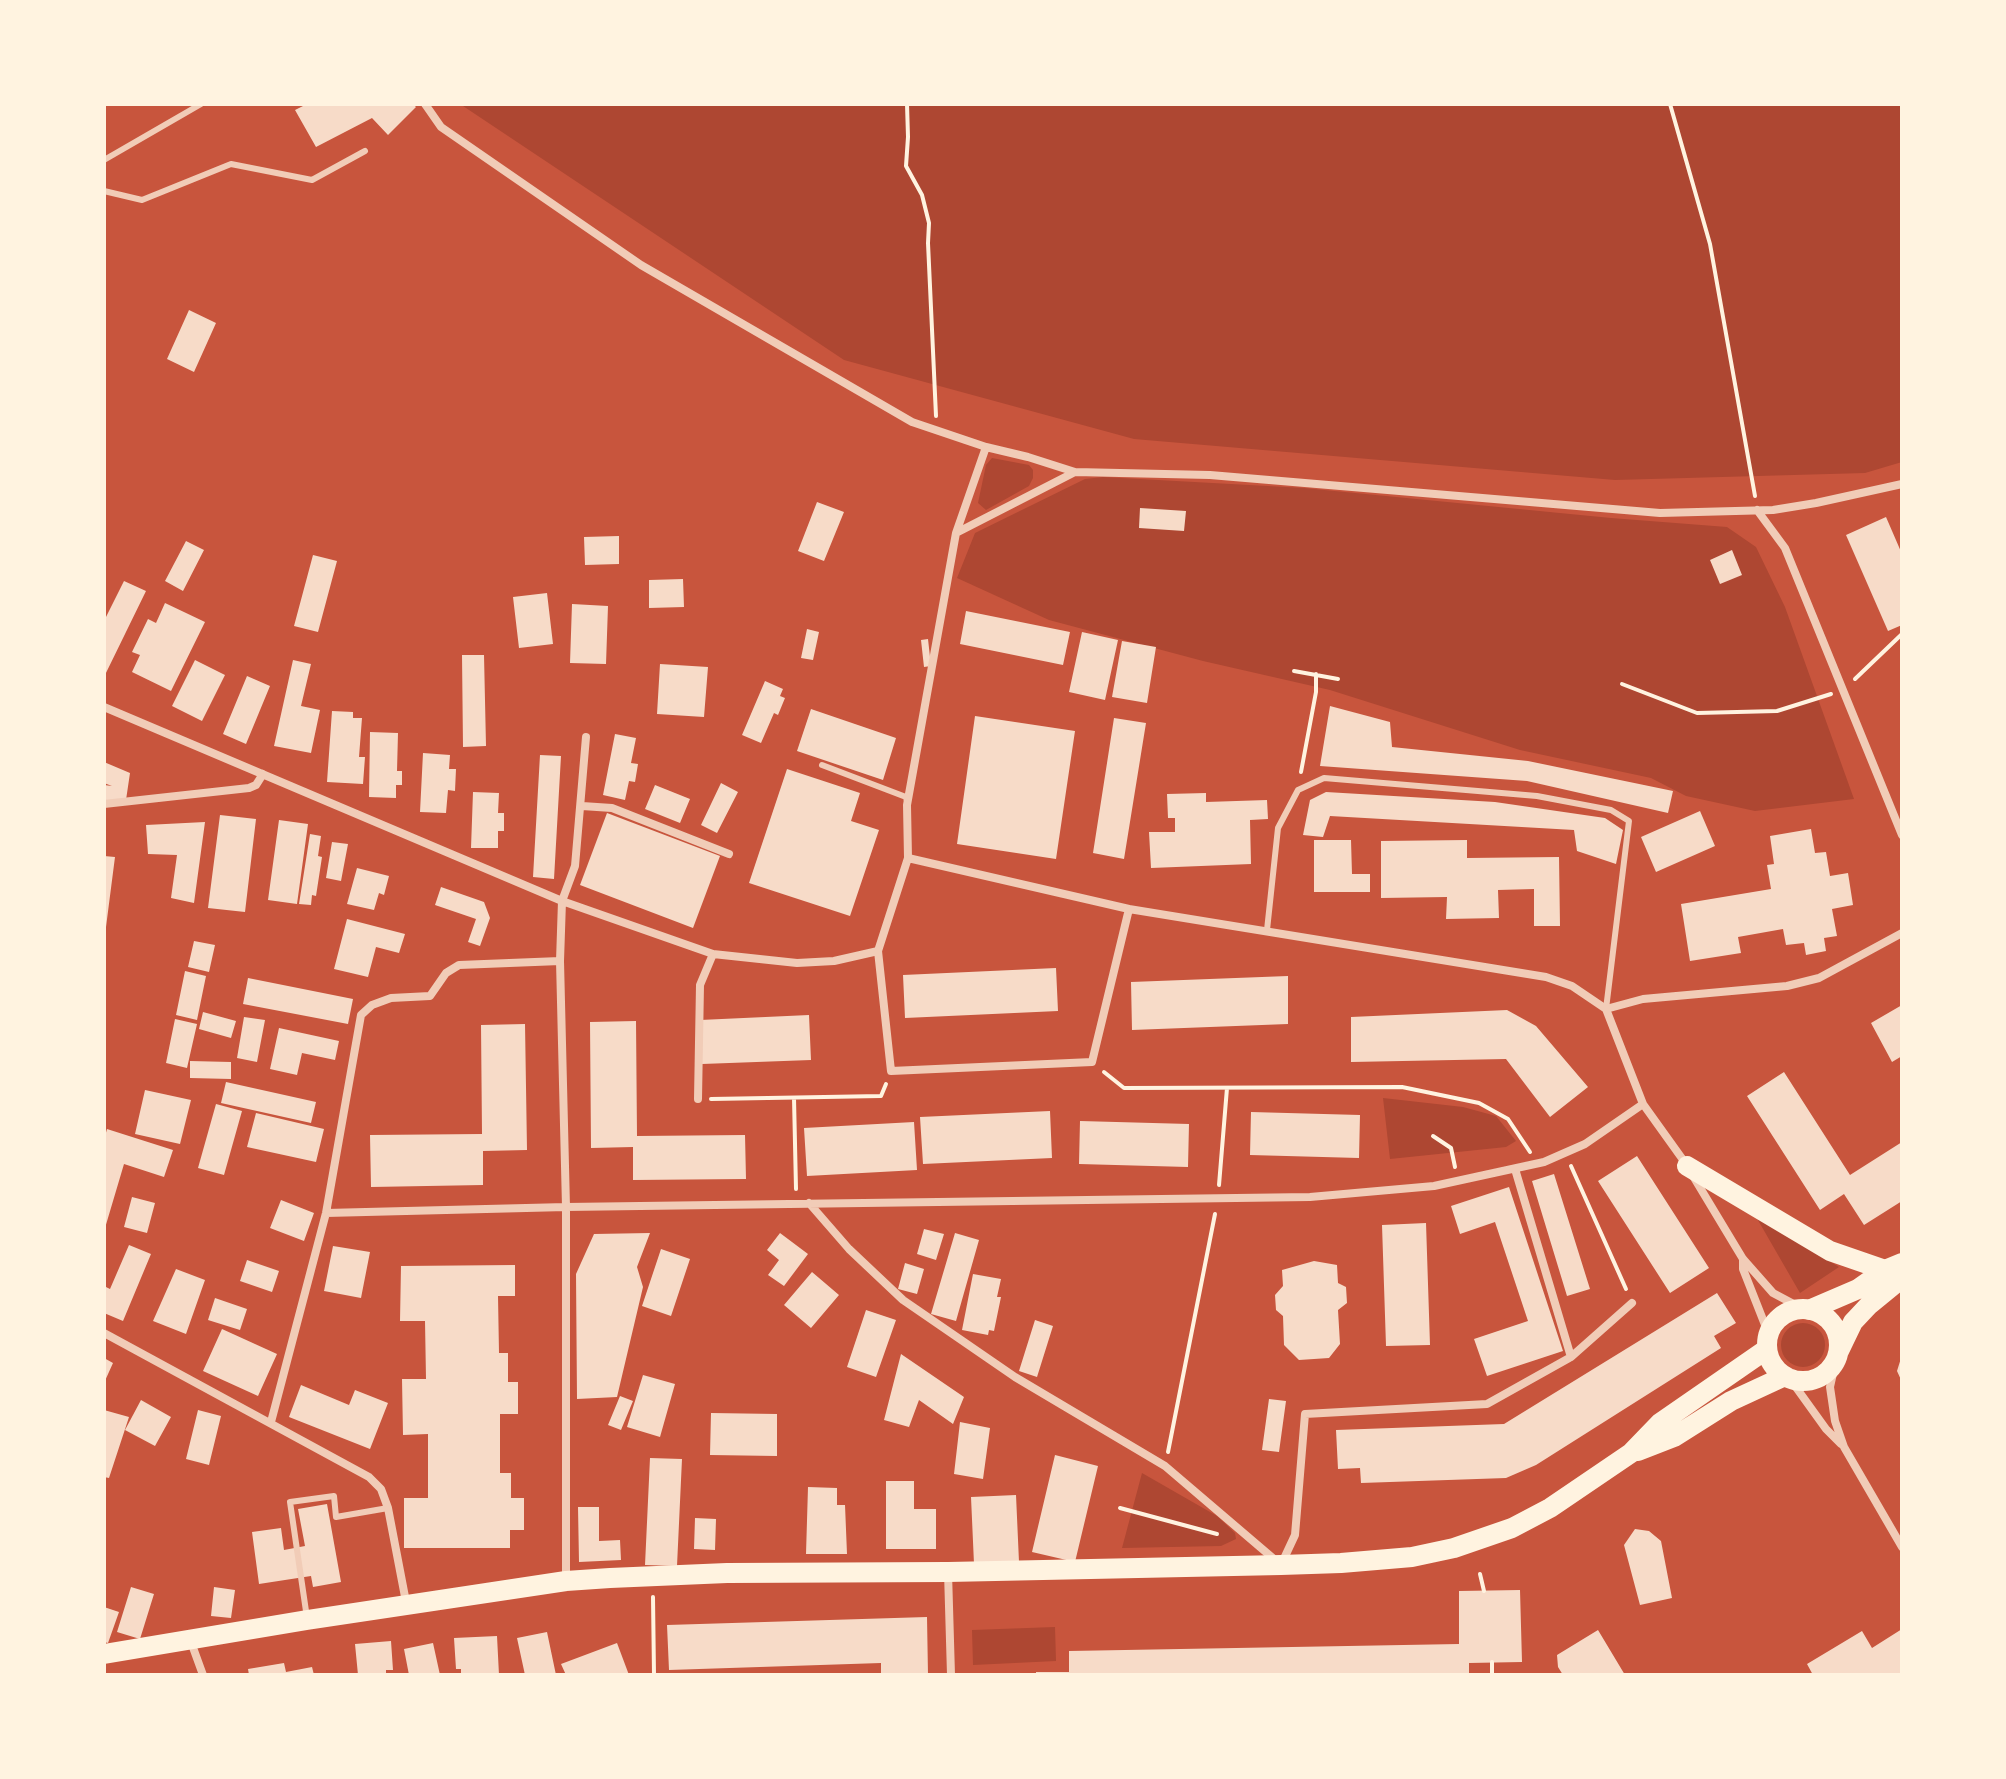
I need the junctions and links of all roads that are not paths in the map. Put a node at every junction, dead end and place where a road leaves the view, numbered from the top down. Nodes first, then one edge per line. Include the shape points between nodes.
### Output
1 (201, 104) edge
2 (425, 104) edge
3 (365, 151) dead end
4 (104, 160) edge
5 (104, 191) edge
6 (986, 447) junction
7 (1075, 472) junction
8 (1902, 484) edge
9 (1756, 506) junction
10 (956, 533) junction
11 (104, 707) edge
12 (586, 737) dead end
13 (822, 765) dead end
14 (263, 774) junction
15 (104, 804) edge
16 (907, 805) junction
17 (582, 806) junction
18 (1902, 835) edge
19 (729, 854) dead end
20 (908, 858) junction
21 (562, 901) junction
22 (1129, 909) junction
23 (1267, 930) junction
24 (1902, 933) edge
25 (878, 951) junction
26 (713, 954) junction
27 (560, 961) junction
28 (1606, 1009) junction
29 (698, 1099) road end
30 (1643, 1104) junction
31 (1687, 1166) junction
32 (1515, 1169) junction
33 (809, 1203) junction
34 (566, 1207) junction
35 (326, 1213) junction
36 (1743, 1259) junction
37 (1896, 1270) edge
38 (1632, 1303) road end
39 (1806, 1309) junction
40 (104, 1333) edge
41 (1768, 1342) junction
42 (1571, 1357) junction
43 (1837, 1358) junction
44 (1787, 1377) junction
45 (271, 1422) junction
46 (1844, 1447) junction
47 (1631, 1453) junction
48 (388, 1508) junction
49 (1902, 1547) edge
50 (1281, 1565) junction
51 (948, 1572) junction
52 (566, 1581) junction
53 (406, 1605) junction
54 (307, 1620) junction
55 (189, 1638) junction
56 (104, 1654) edge
57 (203, 1675) edge
58 (951, 1675) edge

1 - 4 lane
2 - 6 street via 441,127 641,265 912,422
3 - 5 lane via 312,180 231,164 142,200
6 - 7 street
6 - 10 street
7 - 9 street via 1210,475 1660,513
7 - 10 street
8 - 9 street via 1816,503
9 - 18 street via 1785,548
10 - 16 street
11 - 14 street
12 - 17 street
13 - 16 lane via 906,797
14 - 15 street via 256,785 242,789
14 - 21 street
16 - 20 street
17 - 19 street via 612,808
17 - 21 street via 575,866
20 - 22 street
20 - 25 street
21 - 26 street
21 - 27 street
22 - 23 street
22 - 25 street via 1092,1062 891,1071
23 - 28 street via 1546,977 1572,986
23 - 28 lane via 1278,828 1298,790 1324,778 1537,796 1611,810 1629,821
24 - 28 street via 1819,978 1643,999
25 - 26 street via 797,963
26 - 29 street via 700,985
27 - 34 street
27 - 35 street via 459,965 446,973 430,996 391,998 361,1015
28 - 30 street
30 - 31 street
30 - 32 street via 1585,1144
31 - 36 street
31 - 37 main road via 1830,1251
32 - 33 street via 1434,1186 1310,1197
32 - 42 street
33 - 34 street
33 - 50 street via 903,1300 1015,1377 1165,1466
34 - 35 street
34 - 52 street
35 - 45 street
36 - 39 street via 1773,1293
36 - 41 street
37 - 39 main road
37 - 43 main road via 1853,1322
38 - 42 street
39 - 41 main road via 1781,1316
39 - 43 main road via 1830,1321 1839,1343
40 - 45 street
41 - 44 main road via 1776,1369
41 - 47 main road via 1660,1423
42 - 50 street via 1487,1404 1305,1414 1295,1535
43 - 44 main road via 1822,1376 1801,1381
43 - 46 street via 1830,1387
44 - 46 street
44 - 47 main road via 1731,1401 1674,1437
45 - 48 street via 369,1477
46 - 49 street
47 - 50 main road via 1550,1508 1454,1548 1412,1557
48 - 53 street
48 - 54 lane via 336,1517 334,1496 290,1502
50 - 51 main road
51 - 52 main road via 652,1574
51 - 58 street
52 - 53 main road
53 - 54 main road
54 - 55 main road
55 - 56 main road
55 - 57 street

